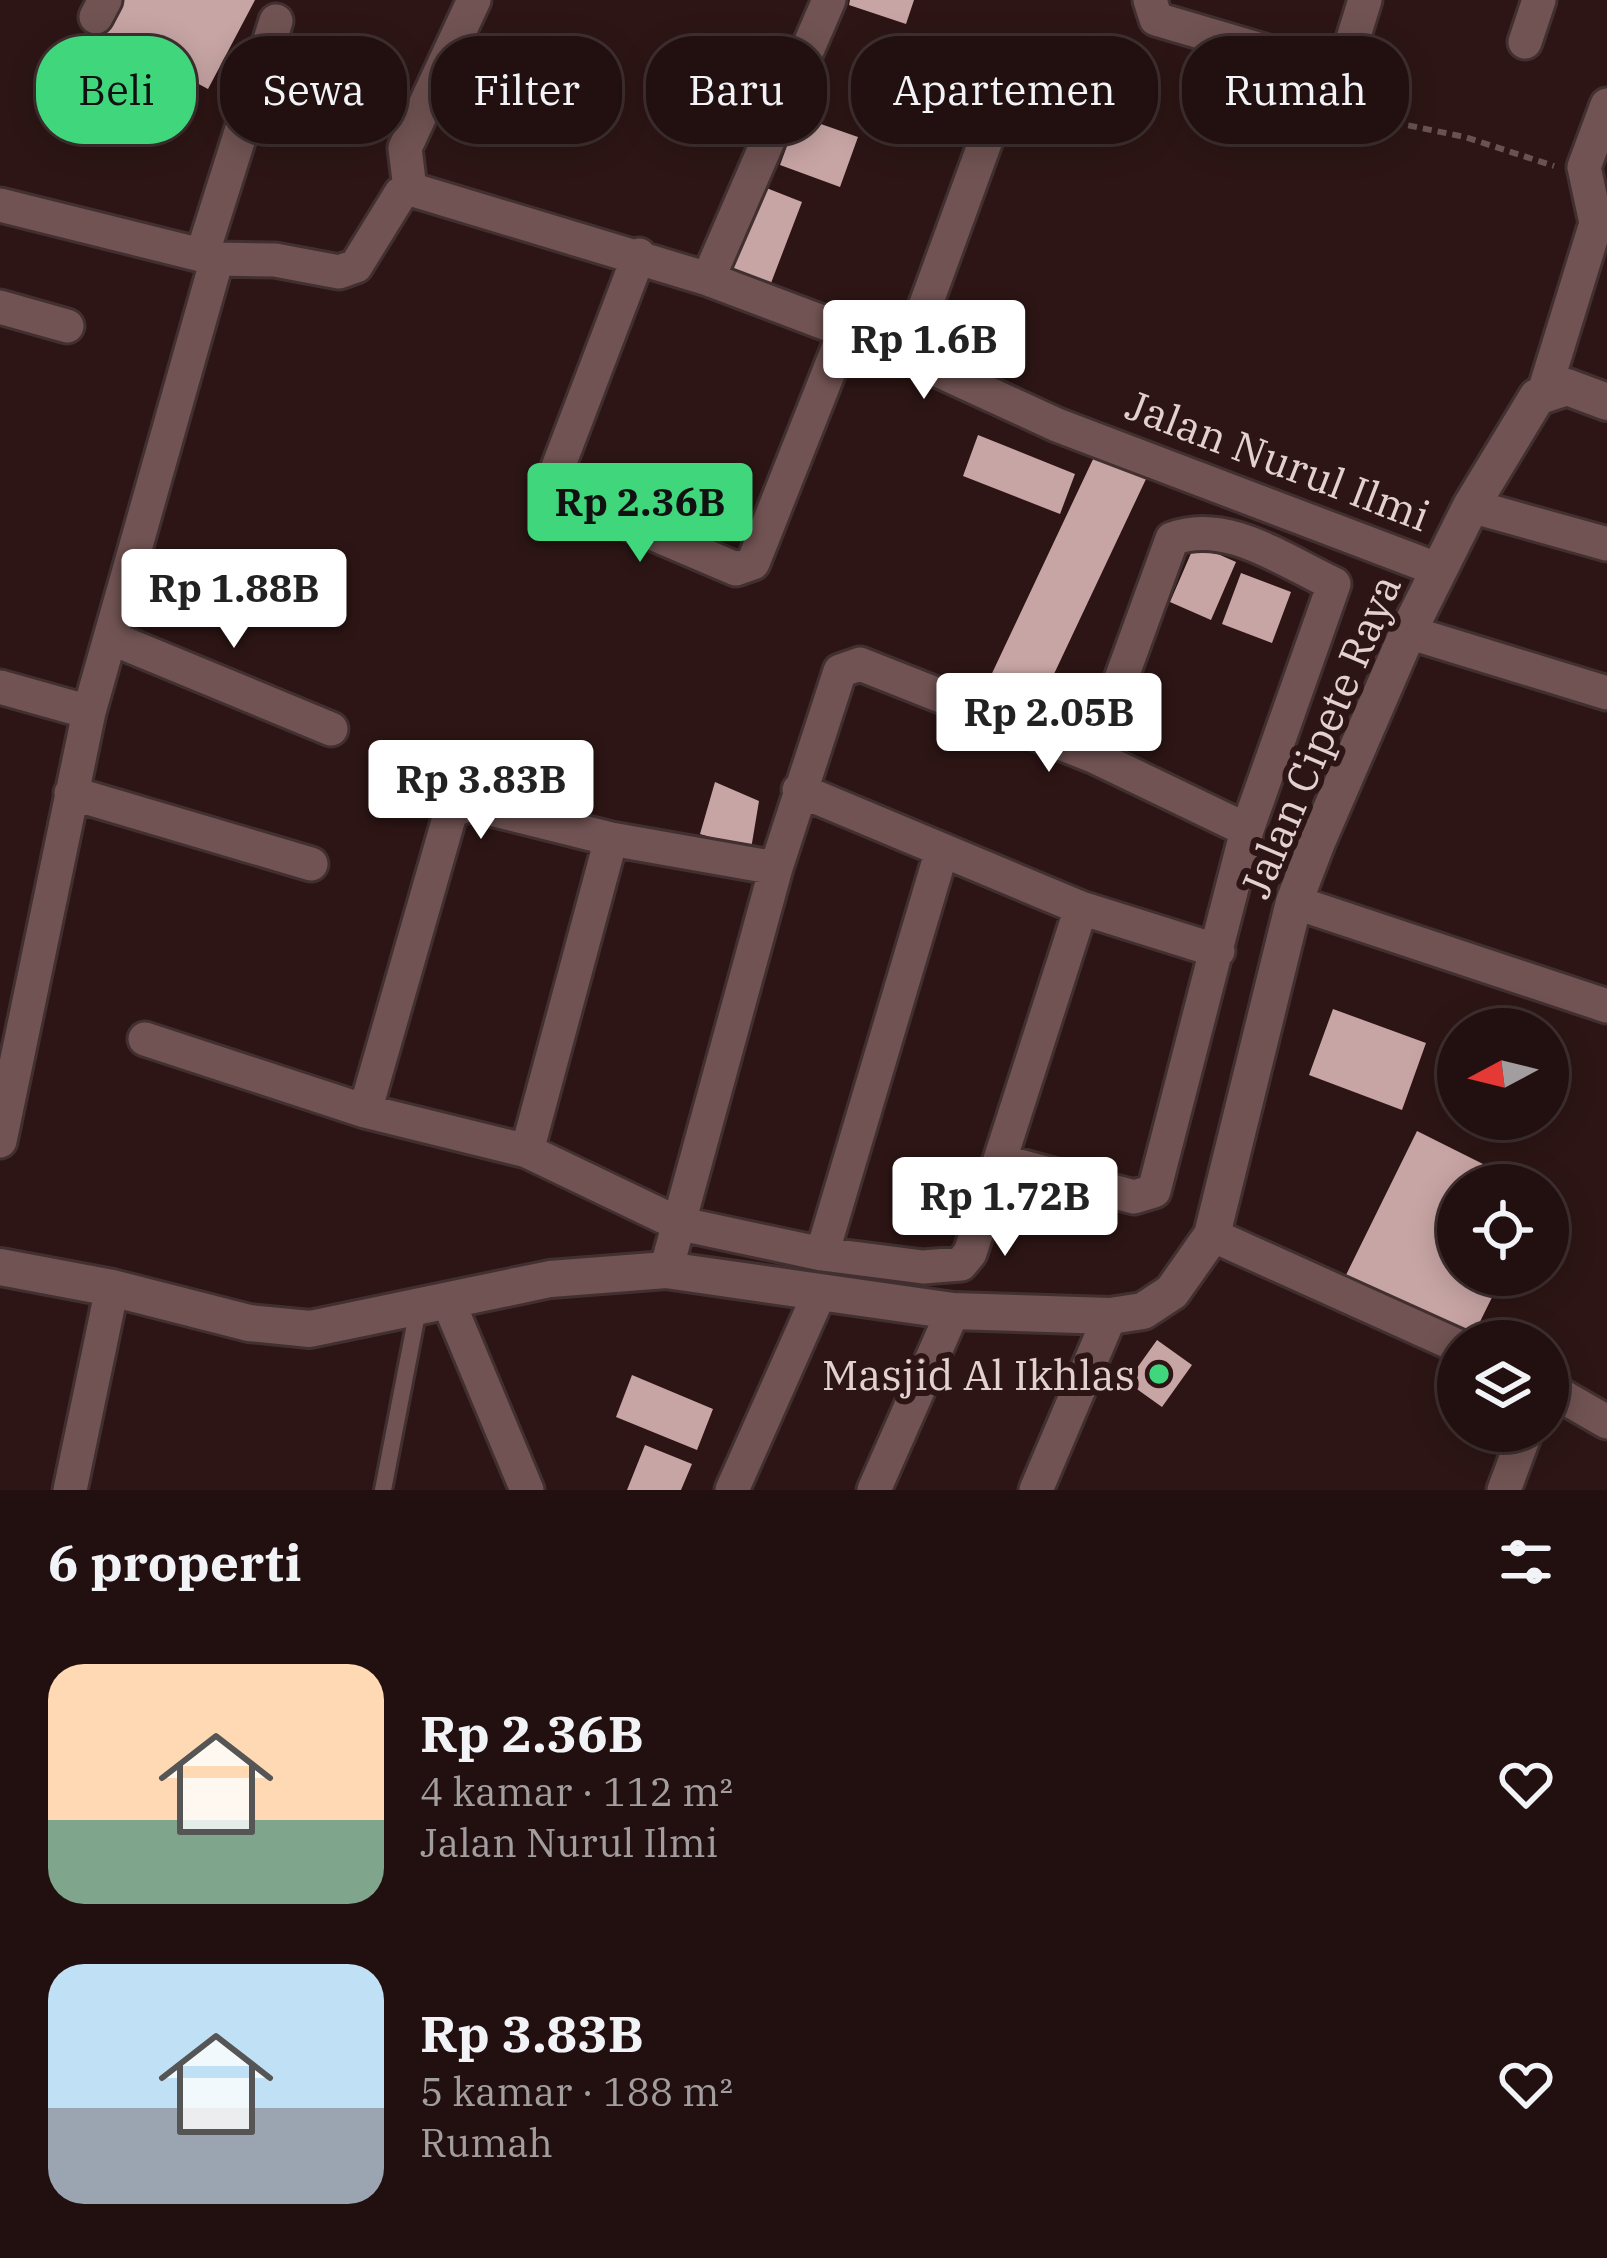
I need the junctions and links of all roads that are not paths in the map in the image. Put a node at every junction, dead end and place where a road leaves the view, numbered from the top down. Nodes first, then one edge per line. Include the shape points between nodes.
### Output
1 (474, 0) edge
2 (829, 0) edge
3 (1150, 0) edge
4 (1365, 0) edge
5 (1539, 0) edge
6 (276, 20) dead end
7 (1525, 42) dead end
8 (1607, 106) edge
9 (984, 144) edge
10 (410, 189) junction
11 (0, 206) edge
12 (640, 255) junction
13 (209, 257) junction
14 (708, 279) junction
15 (0, 307) edge
16 (67, 326) dead end
17 (845, 331) junction
18 (907, 356) junction
19 (1544, 392) junction
20 (1607, 402) edge
21 (1471, 506) junction
22 (1607, 544) edge
23 (1438, 570) junction
24 (1408, 632) junction
25 (110, 638) junction
26 (0, 687) edge
27 (1607, 693) edge
28 (89, 712) junction
29 (331, 729) dead end
30 (1094, 756) junction
31 (799, 790) junction
32 (71, 793) junction
33 (1247, 830) junction
34 (611, 839) junction
35 (942, 850) junction
36 (311, 863) dead end
37 (776, 868) junction
38 (1294, 902) junction
39 (1081, 908) junction
40 (1218, 951) junction
41 (1607, 1006) edge
42 (145, 1039) dead end
43 (365, 1111) junction
44 (0, 1141) edge
45 (527, 1151) junction
46 (1000, 1161) junction
47 (677, 1223) junction
48 (1212, 1235) junction
49 (822, 1254) junction
50 (0, 1267) edge
51 (666, 1270) junction
52 (112, 1288) junction
53 (820, 1292) junction
54 (433, 1305) junction
55 (953, 1311) junction
56 (1110, 1316) junction
57 (1437, 1337) edge
58 (1569, 1400) edge
59 (1607, 1422) edge
60 (1518, 1452) edge
61 (70, 1490) edge
62 (383, 1490) edge
63 (527, 1490) edge
64 (732, 1490) edge
65 (874, 1490) edge
66 (1036, 1490) edge
67 (1504, 1490) edge

1 - 10 street via 405,148
2 - 14 street
3 - 4 street via 1156,19 1342,74
5 - 7 street
6 - 13 street
8 - 19 street via 1585,161 1596,223
9 - 18 street
10 - 12 street, Jalan Nurul Ilmi
10 - 13 street via 352,270
11 - 13 street
12 - 14 street, Jalan Nurul Ilmi
12 - 17 street via 552,483 558,493 736,568 753,562
13 - 25 street
14 - 17 street, Jalan Nurul Ilmi
15 - 16 street
17 - 18 street, Jalan Nurul Ilmi
18 - 23 street, Jalan Nurul Ilmi via 1057,424
19 - 20 main road via 1567,387
19 - 21 main road, Jalan Cipete Raya
21 - 22 street
21 - 23 main road, Jalan Cipete Raya
23 - 24 main road, Jalan Cipete Raya
24 - 27 street
24 - 38 main road, Jalan Cipete Raya
25 - 28 street
25 - 29 street
26 - 28 street
28 - 32 street
30 - 31 street via 853,665 835,678
30 - 33 street
30 - 33 street via 1172,539 1218,531 1334,584
31 - 35 street
31 - 37 street
32 - 36 street
32 - 44 street
33 - 40 street
34 - 37 street
34 - 43 street via 471,804 451,811
34 - 45 street
35 - 39 street
35 - 49 street
37 - 47 street
38 - 41 street
38 - 48 main road, Jalan Cipete Raya
39 - 40 street
39 - 46 street
40 - 46 street via 1154,1191 1134,1197
42 - 43 street
43 - 45 street
45 - 47 street
46 - 49 street via 961,1264
47 - 49 street
47 - 51 street
48 - 56 main road, Jalan Cipete Raya via 1172,1292 1143,1311
48 - 57 street
50 - 52 main road, Jalan Cipete Raya
51 - 53 main road, Jalan Cipete Raya
51 - 54 main road, Jalan Cipete Raya via 550,1279
52 - 54 main road, Jalan Cipete Raya via 286,1328 336,1327
52 - 61 street
53 - 55 main road, Jalan Cipete Raya
53 - 64 street
54 - 62 lane
54 - 63 street
55 - 56 main road, Jalan Cipete Raya
55 - 65 street
56 - 66 street
58 - 59 street
60 - 67 street

